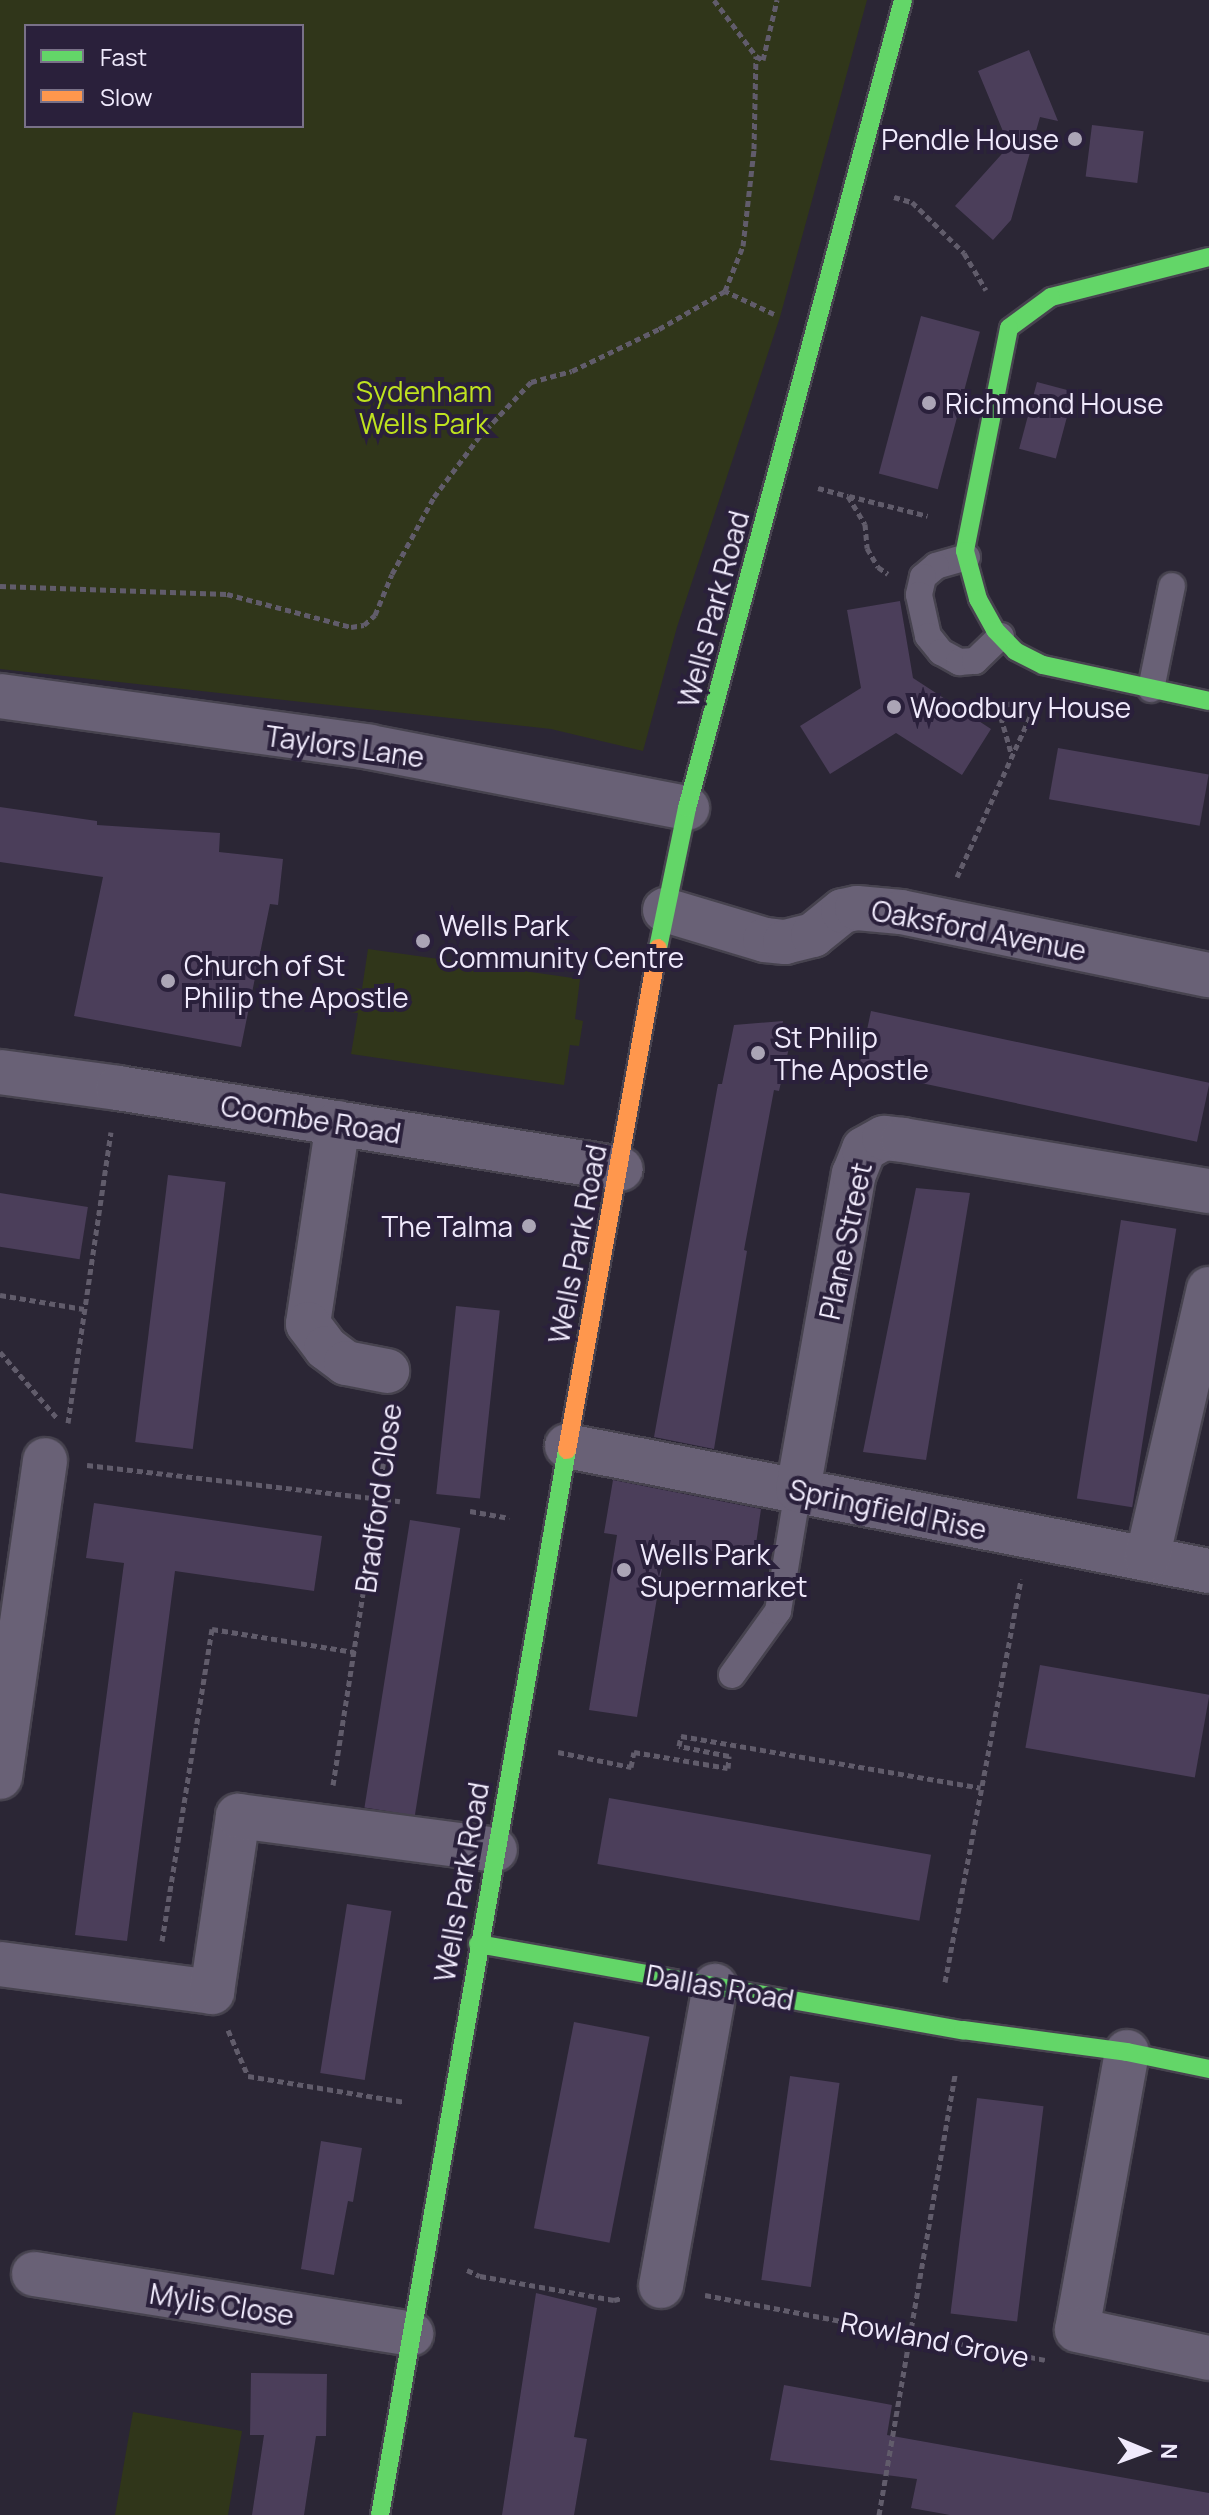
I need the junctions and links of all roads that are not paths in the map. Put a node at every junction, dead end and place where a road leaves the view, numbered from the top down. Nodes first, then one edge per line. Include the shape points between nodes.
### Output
1 (903, 0) edge
2 (1209, 257) edge
3 (967, 557) junction
4 (1172, 586) dead end
5 (1001, 636) junction
6 (1151, 689) junction
7 (0, 696) edge
8 (1209, 701) edge
9 (687, 808) junction
10 (665, 910) junction
11 (1209, 975) edge
12 (0, 1072) edge
13 (338, 1123) junction
14 (621, 1169) junction
15 (1209, 1191) edge
16 (1209, 1289) edge
17 (387, 1371) road end
18 (56, 1444) road end
19 (567, 1446) junction
20 (798, 1490) junction
21 (1147, 1559) junction
22 (1209, 1571) edge
23 (732, 1675) dead end
24 (0, 1777) edge
25 (495, 1850) junction
26 (478, 1944) junction
27 (0, 1964) edge
28 (715, 1986) junction
29 (1127, 2052) junction
30 (1209, 2069) edge
31 (34, 2274) dead end
32 (661, 2286) road end
33 (411, 2334) junction
34 (1209, 2358) edge
35 (380, 2515) edge

1 - 9 street, Wells Park Road
2 - 3 street via 1051,297 1009,328
3 - 5 street via 978,599
3 - 5 lane via 936,566 923,577 921,618 928,636 959,662 975,661
4 - 6 lane
5 - 6 street via 1015,651 1053,667
6 - 8 street
7 - 9 street, Taylors Lane via 370,747
9 - 10 street, Wells Park Road
10 - 11 street, Oaksford Avenue via 785,942 813,935 843,911 857,908 938,919
10 - 14 street, Wells Park Road
12 - 13 street, Coombe Road
13 - 14 street, Coombe Road
13 - 17 street, Bradford Close via 308,1324 346,1363
14 - 19 street, Wells Park Road
15 - 20 street, Plane Street via 903,1140 884,1138 864,1149 854,1174
16 - 21 street
18 - 24 street
19 - 20 street, Springfield Rise
19 - 25 street, Wells Park Road
20 - 21 street, Springfield Rise
20 - 23 lane via 778,1611
21 - 22 street, Springfield Rise
25 - 26 street, Wells Park Road
25 - 27 street via 238,1816 212,1992
26 - 28 street, Dallas Road
26 - 33 street, Wells Park Road
28 - 29 street, Dallas Road via 963,2030
28 - 32 street
29 - 30 street, Dallas Road
29 - 34 street via 1074,2348
31 - 33 street, Mylis Close
33 - 35 street, Wells Park Road

